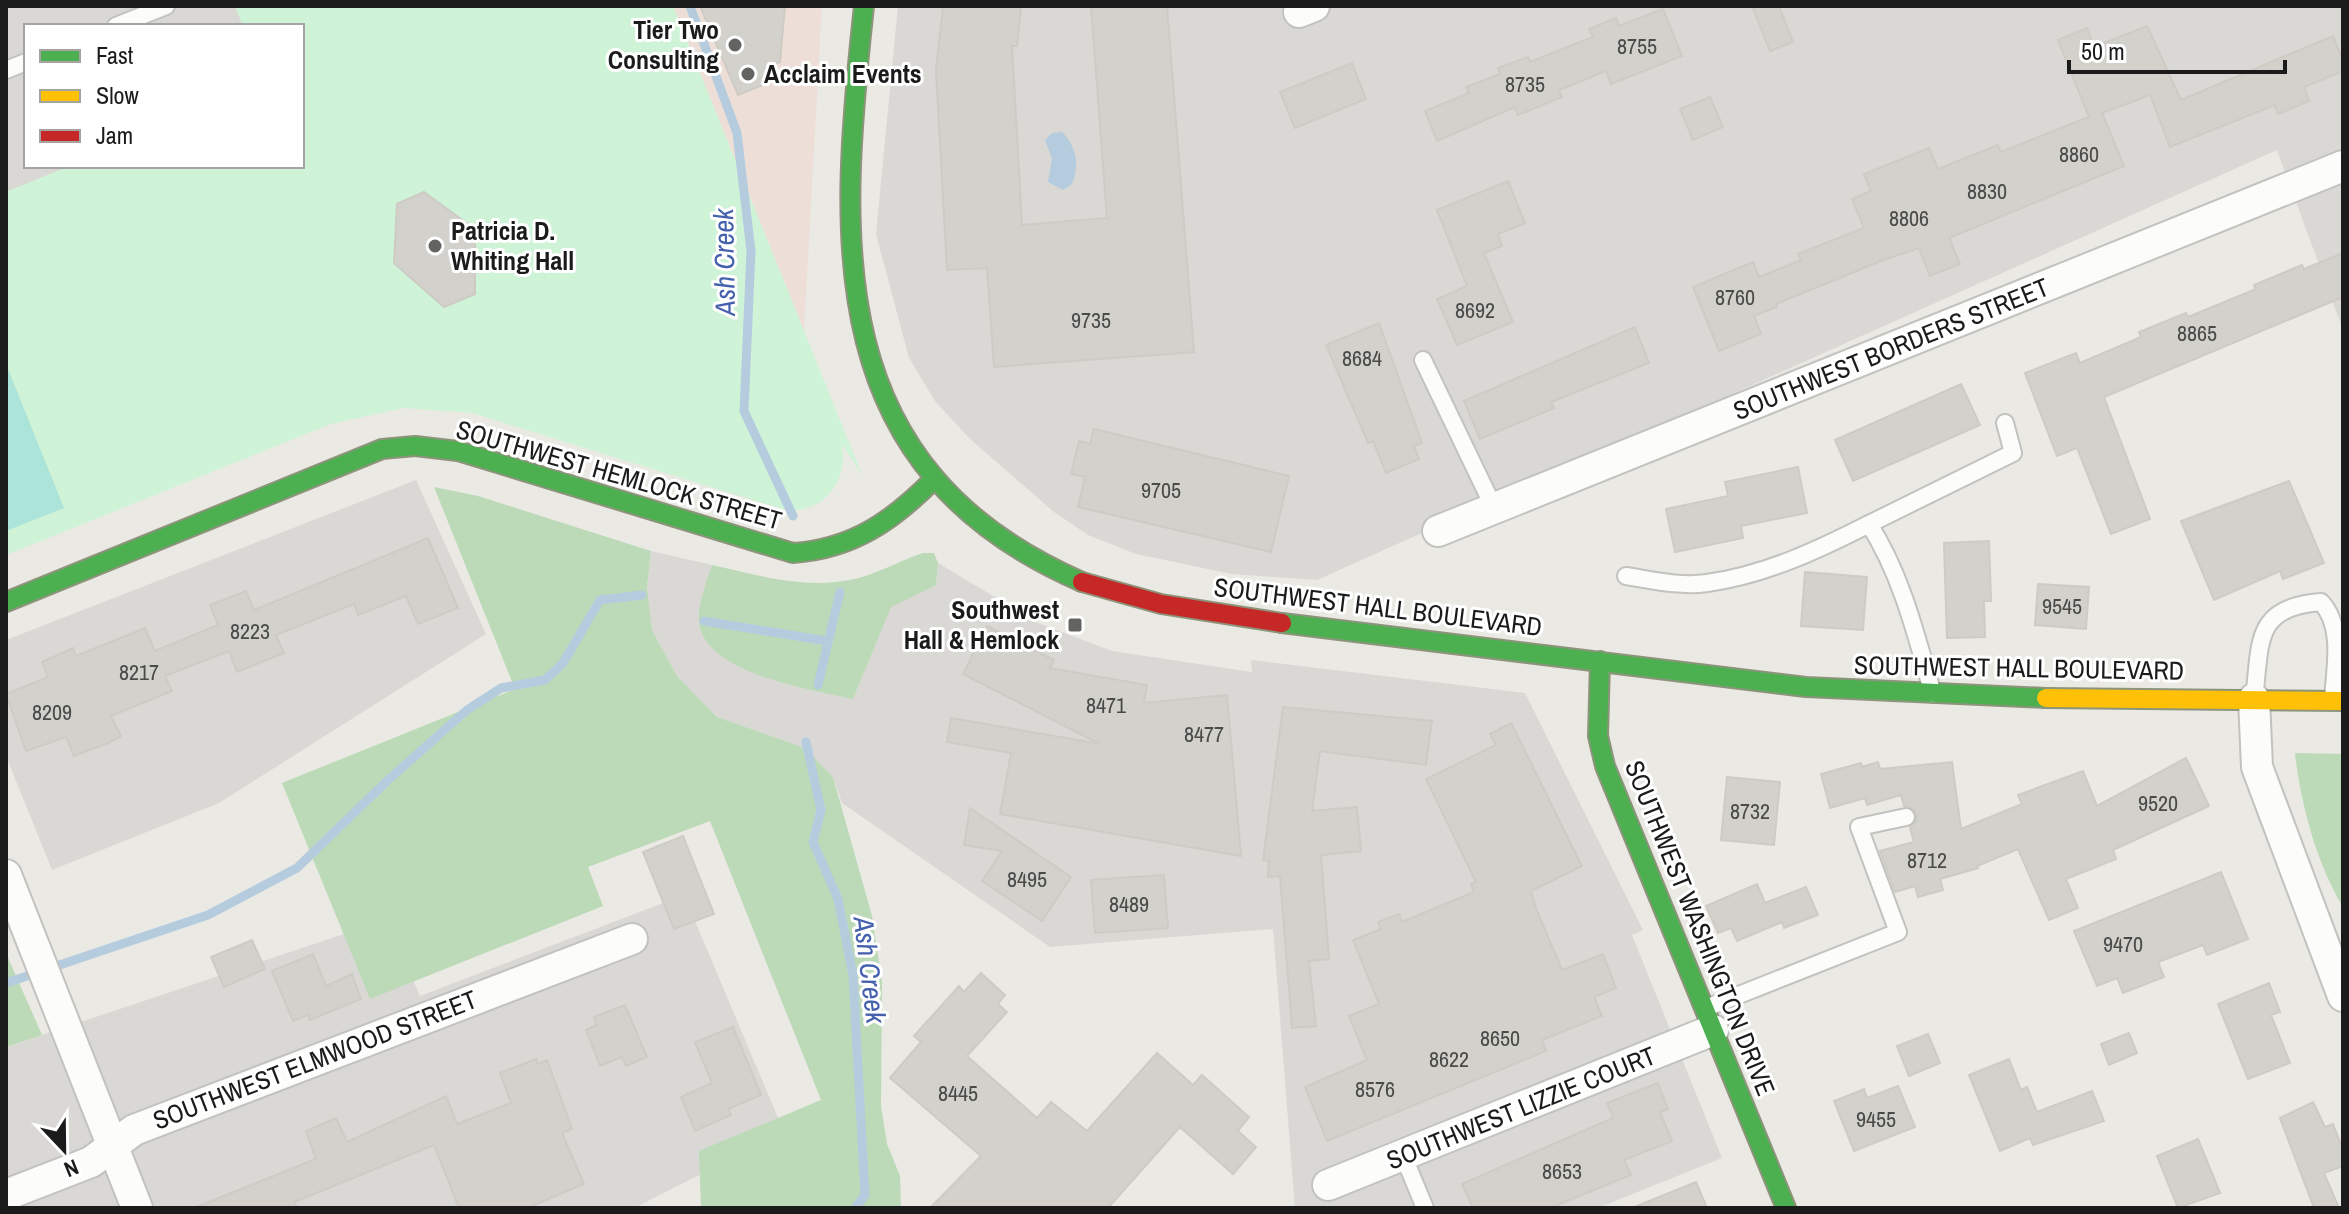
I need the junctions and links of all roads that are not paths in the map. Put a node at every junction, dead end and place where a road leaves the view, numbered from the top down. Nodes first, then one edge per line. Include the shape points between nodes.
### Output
1 (166, 6) edge
2 (864, 6) edge
3 (121, 24) edge
4 (2343, 166) edge
5 (1423, 360) dead end
6 (2005, 423) dead end
7 (935, 478) junction
8 (1494, 508) junction
9 (1869, 524) junction
10 (1438, 531) dead end
11 (1626, 576) dead end
12 (6, 602) edge
13 (1600, 661) junction
14 (1933, 695) junction
15 (2254, 699) junction
16 (2338, 701) edge
17 (1906, 817) dead end
18 (6, 875) edge
19 (632, 939) dead end
20 (2336, 955) edge
21 (2343, 996) edge
22 (1709, 1020) junction
23 (112, 1146) junction
24 (1403, 1155) junction
25 (1328, 1185) dead end
26 (6, 1195) edge
27 (137, 1208) edge
28 (1425, 1208) edge
29 (1786, 1208) edge

1 - 3 lane
2 - 7 main road, SOUTHWEST HALL BOULEVARD via 847,173 845,222 852,287 879,382 905,437
4 - 8 street, SOUTHWEST BORDERS STREET
5 - 8 lane
6 - 9 lane via 2013,453
7 - 12 main road, SOUTHWEST HEMLOCK STREET via 901,514 866,535 843,547 793,553 458,451 382,449
7 - 13 main road, SOUTHWEST HALL BOULEVARD via 1009,544 1046,566 1120,596 1367,636
8 - 10 street, SOUTHWEST BORDERS STREET
9 - 11 lane via 1805,557 1706,583
9 - 14 lane via 1894,570
13 - 14 main road, SOUTHWEST HALL BOULEVARD via 1781,684
13 - 22 main road, SOUTHWEST WASHINGTON DRIVE via 1598,736 1605,766
14 - 15 main road, SOUTHWEST HALL BOULEVARD
15 - 16 main road, SOUTHWEST HALL BOULEVARD
15 - 16 lane via 2262,636 2269,623 2279,610 2321,602 2335,628
15 - 20 street via 2257,767
17 - 22 lane via 1859,827 1898,932
18 - 23 street
19 - 23 street, SOUTHWEST ELMWOOD STREET via 134,1130
20 - 21 street
22 - 24 street, SOUTHWEST LIZZIE COURT
22 - 29 main road, SOUTHWEST WASHINGTON DRIVE
23 - 26 street, SOUTHWEST ELMWOOD STREET via 91,1162
23 - 27 street
24 - 25 street, SOUTHWEST LIZZIE COURT
24 - 28 lane

